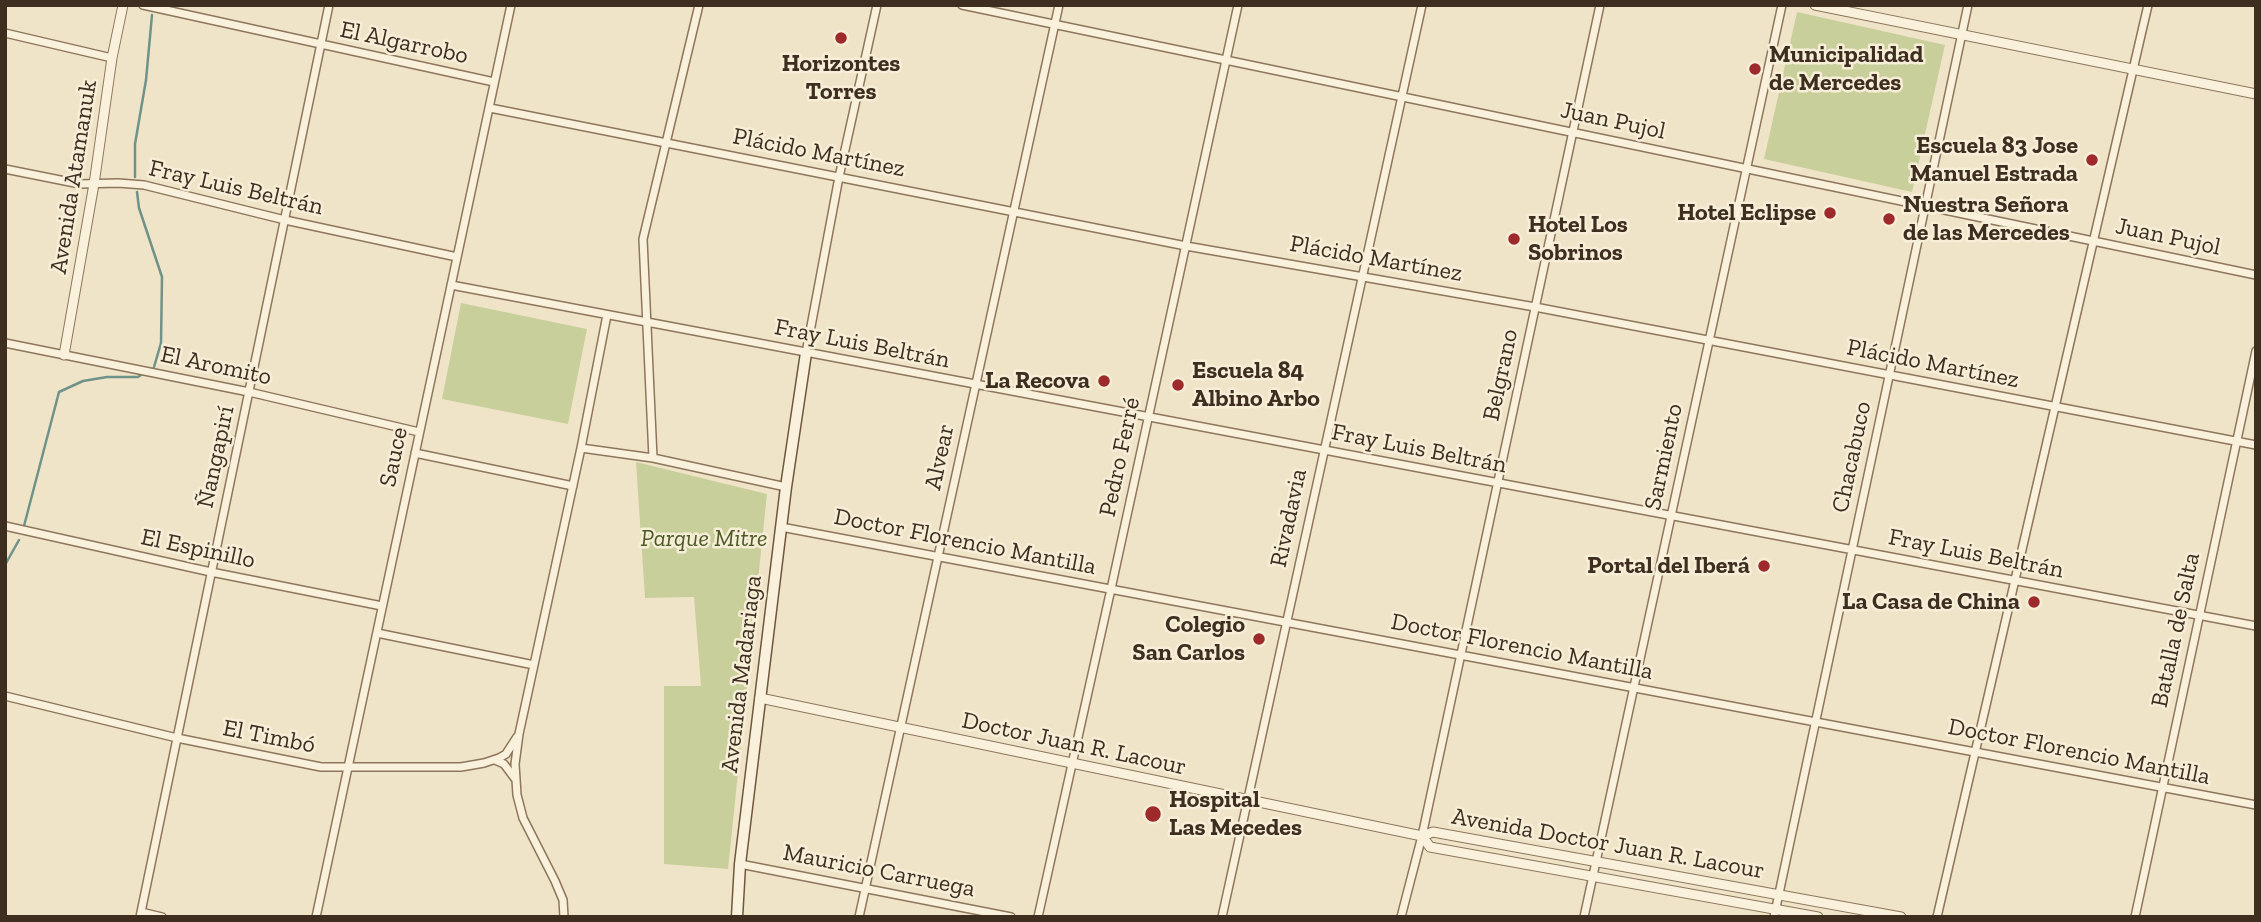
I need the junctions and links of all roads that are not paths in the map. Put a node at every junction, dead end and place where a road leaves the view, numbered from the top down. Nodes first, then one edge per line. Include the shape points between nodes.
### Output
1 (123, 5) edge
2 (143, 5) edge
3 (329, 5) edge
4 (511, 5) edge
5 (699, 5) edge
6 (877, 5) edge
7 (961, 5) edge
8 (1059, 5) edge
9 (1238, 5) edge
10 (1422, 5) edge
11 (1600, 5) edge
12 (1782, 5) edge
13 (1815, 5) edge
14 (1968, 5) edge
15 (2148, 5) edge
16 (1055, 25) junction
17 (5, 33) edge
18 (1962, 35) junction
19 (321, 44) junction
20 (112, 58) junction
21 (1226, 60) junction
22 (2133, 69) junction
23 (494, 82) junction
24 (2256, 94) edge
25 (1402, 97) junction
26 (490, 108) junction
27 (1572, 132) junction
28 (666, 142) junction
29 (5, 169) edge
30 (1746, 169) junction
31 (839, 177) junction
32 (94, 184) junction
33 (1925, 206) junction
34 (1014, 212) junction
35 (285, 220) junction
36 (2094, 241) junction
37 (1186, 246) junction
38 (457, 257) junction
39 (2256, 275) edge
40 (1361, 276) junction
41 (451, 285) junction
42 (1535, 307) junction
43 (607, 315) junction
44 (648, 324) junction
45 (1709, 340) junction
46 (5, 343) edge
47 (2256, 352) edge
48 (806, 353) junction
49 (64, 355) junction
50 (1889, 375) junction
51 (976, 385) junction
52 (249, 392) junction
53 (2055, 407) junction
54 (1149, 418) junction
55 (419, 432) junction
56 (2236, 441) junction
57 (2256, 445) edge
58 (581, 448) junction
59 (1323, 451) junction
60 (415, 453) junction
61 (653, 458) junction
62 (1497, 483) junction
63 (573, 485) junction
64 (786, 487) junction
65 (1671, 516) junction
66 (5, 526) edge
67 (781, 527) junction
68 (1852, 551) junction
69 (938, 557) junction
70 (211, 572) junction
71 (2015, 581) junction
72 (1111, 589) junction
73 (383, 606) junction
74 (2199, 616) junction
75 (1286, 622) junction
76 (2256, 626) edge
77 (377, 633) junction
78 (1460, 655) junction
79 (534, 665) junction
80 (1633, 688) junction
81 (5, 696) edge
82 (760, 698) junction
83 (1815, 722) junction
84 (901, 728) junction
85 (519, 734) junction
86 (177, 738) junction
87 (1975, 752) junction
88 (494, 759) junction
89 (1071, 763) junction
90 (348, 768) junction
91 (517, 781) junction
92 (2162, 788) junction
93 (1247, 800) junction
94 (2256, 805) edge
95 (1422, 836) junction
96 (1596, 862) junction
97 (740, 864) junction
98 (1592, 876) junction
99 (866, 888) junction
100 (1779, 893) junction
101 (1775, 913) edge
102 (140, 914) edge
103 (162, 917) edge
104 (316, 917) edge
105 (564, 917) edge
106 (737, 917) edge
107 (859, 917) edge
108 (1011, 917) edge
109 (1038, 917) edge
110 (1222, 917) edge
111 (1401, 917) edge
112 (1584, 917) edge
113 (1818, 917) edge
114 (1901, 917) edge
115 (1937, 917) edge
116 (2135, 917) edge

1 - 20 street, Avenida Atamanuk
2 - 19 street, El Algarrobo
3 - 19 street, Ñangapirí
4 - 23 street, Sauce
5 - 28 street
6 - 31 street
7 - 16 street, Juan Pujol
8 - 16 street, Alvear
9 - 21 street, Pedro Ferré
10 - 25 street, Rivadavia
11 - 27 street, Belgrano
12 - 30 street, Sarmiento
13 - 18 street
14 - 18 street, Chacabuco
15 - 22 street
16 - 21 street, Juan Pujol
16 - 34 street, Alvear
17 - 20 street
18 - 22 street
18 - 33 street, Chacabuco
19 - 23 street, El Algarrobo
19 - 35 street, Ñangapirí
20 - 32 street, Avenida Atamanuk
21 - 25 street, Juan Pujol
21 - 37 street, Pedro Ferré
22 - 24 street
22 - 36 street
23 - 26 street, Sauce
25 - 27 street, Juan Pujol
25 - 40 street, Rivadavia
26 - 28 street, Plácido Martínez
26 - 38 street, Sauce
27 - 30 street, Juan Pujol
27 - 42 street, Belgrano
28 - 31 street, Plácido Martínez
28 - 44 street via 643,239
29 - 32 street, Fray Luis Beltrán
30 - 33 street, Juan Pujol
30 - 45 street, Sarmiento
31 - 34 street, Plácido Martínez
31 - 48 street
32 - 35 street, Fray Luis Beltrán via 144,185
32 - 49 street, Avenida Atamanuk
33 - 36 street, Juan Pujol
33 - 50 street, Chacabuco
34 - 37 street, Plácido Martínez
34 - 51 street, Alvear
35 - 38 street, Fray Luis Beltrán
35 - 52 street, Ñangapirí
36 - 39 street, Juan Pujol
36 - 53 street
37 - 40 street, Plácido Martínez
37 - 54 street, Pedro Ferré
38 - 41 street, Sauce
40 - 42 street, Plácido Martínez
40 - 59 street, Rivadavia
41 - 43 street, Fray Luis Beltrán
41 - 55 street, Sauce
42 - 45 street, Plácido Martínez
42 - 62 street, Belgrano
43 - 44 street, Fray Luis Beltrán
43 - 58 street
44 - 48 street, Fray Luis Beltrán
44 - 61 street
45 - 50 street, Plácido Martínez
45 - 65 street, Sarmiento
46 - 49 street, El Aromito
47 - 56 street, Batalla de Salta
48 - 51 street, Fray Luis Beltrán
48 - 64 main road, Avenida Madariaga
49 - 52 street, El Aromito
50 - 53 street, Plácido Martínez
50 - 68 street, Chacabuco
51 - 54 street, Fray Luis Beltrán
51 - 69 street, Alvear
52 - 55 street, El Aromito
52 - 70 street, Ñangapirí
53 - 56 street, Plácido Martínez
53 - 71 street
54 - 59 street, Fray Luis Beltrán
54 - 72 street, Pedro Ferré
55 - 60 street, Sauce
56 - 57 street, Plácido Martínez
56 - 74 street, Batalla de Salta
58 - 61 street
58 - 63 street
59 - 62 street, Fray Luis Beltrán
59 - 75 street, Rivadavia
60 - 63 street
60 - 73 street, Sauce
61 - 64 street
62 - 65 street, Fray Luis Beltrán
62 - 78 street, Belgrano
63 - 79 street
64 - 67 main road, Avenida Madariaga
65 - 68 street, Fray Luis Beltrán
65 - 80 street, Sarmiento
66 - 70 street, El Espinillo
67 - 69 street, Doctor Florencio Mantilla
67 - 82 main road, Avenida Madariaga
68 - 71 street, Fray Luis Beltrán
68 - 83 street, Chacabuco
69 - 72 street, Doctor Florencio Mantilla
69 - 84 street, Alvear
70 - 73 street, El Espinillo
70 - 86 street, Ñangapirí
71 - 74 street, Fray Luis Beltrán
71 - 87 street
72 - 75 street, Doctor Florencio Mantilla
72 - 89 street, Pedro Ferré
73 - 77 street, Sauce
74 - 76 street, Fray Luis Beltrán
74 - 92 street, Batalla de Salta
75 - 78 street, Doctor Florencio Mantilla
75 - 93 street, Rivadavia
77 - 79 street
77 - 90 street, Sauce
78 - 80 street, Doctor Florencio Mantilla
78 - 95 street, Belgrano
79 - 85 street
80 - 83 street, Doctor Florencio Mantilla
80 - 96 street, Sarmiento
81 - 86 street, El Timbó
82 - 84 street, Doctor Juan R. Lacour
82 - 97 main road, Avenida Madariaga
83 - 87 street, Doctor Florencio Mantilla
83 - 100 street, Chacabuco
84 - 89 street, Doctor Juan R. Lacour
84 - 99 street, Alvear
85 - 88 street via 506,754
85 - 91 street
86 - 90 street, El Timbó via 321,767
86 - 102 street, Ñangapirí
87 - 92 street, Doctor Florencio Mantilla
87 - 115 street
88 - 90 street, El Timbó via 461,767
88 - 91 street
89 - 93 street, Doctor Juan R. Lacour
89 - 109 street, Pedro Ferré
90 - 104 street, Sauce
91 - 105 street via 523,818 563,900
92 - 94 street, Doctor Florencio Mantilla
92 - 116 street, Batalla de Salta
93 - 95 street, Doctor Juan R. Lacour
93 - 110 street, Rivadavia
95 - 96 street, Avenida Doctor Juan R. Lacour via 1433,832
95 - 98 street, Avenida Doctor Juan R. Lacour via 1430,847
95 - 111 street, Belgrano
96 - 98 street, Sarmiento
96 - 100 street, Avenida Doctor Juan R. Lacour
97 - 99 street, Mauricio Carruega
97 - 106 main road, Avenida Madariaga
98 - 101 street, Avenida Doctor Juan R. Lacour
98 - 112 street, Sarmiento
99 - 107 street, Alvear
99 - 108 street, Mauricio Carruega
100 - 101 street, Chacabuco
100 - 114 street, Avenida Doctor Juan R. Lacour
101 - 113 street, Avenida Doctor Juan R. Lacour
102 - 103 street

